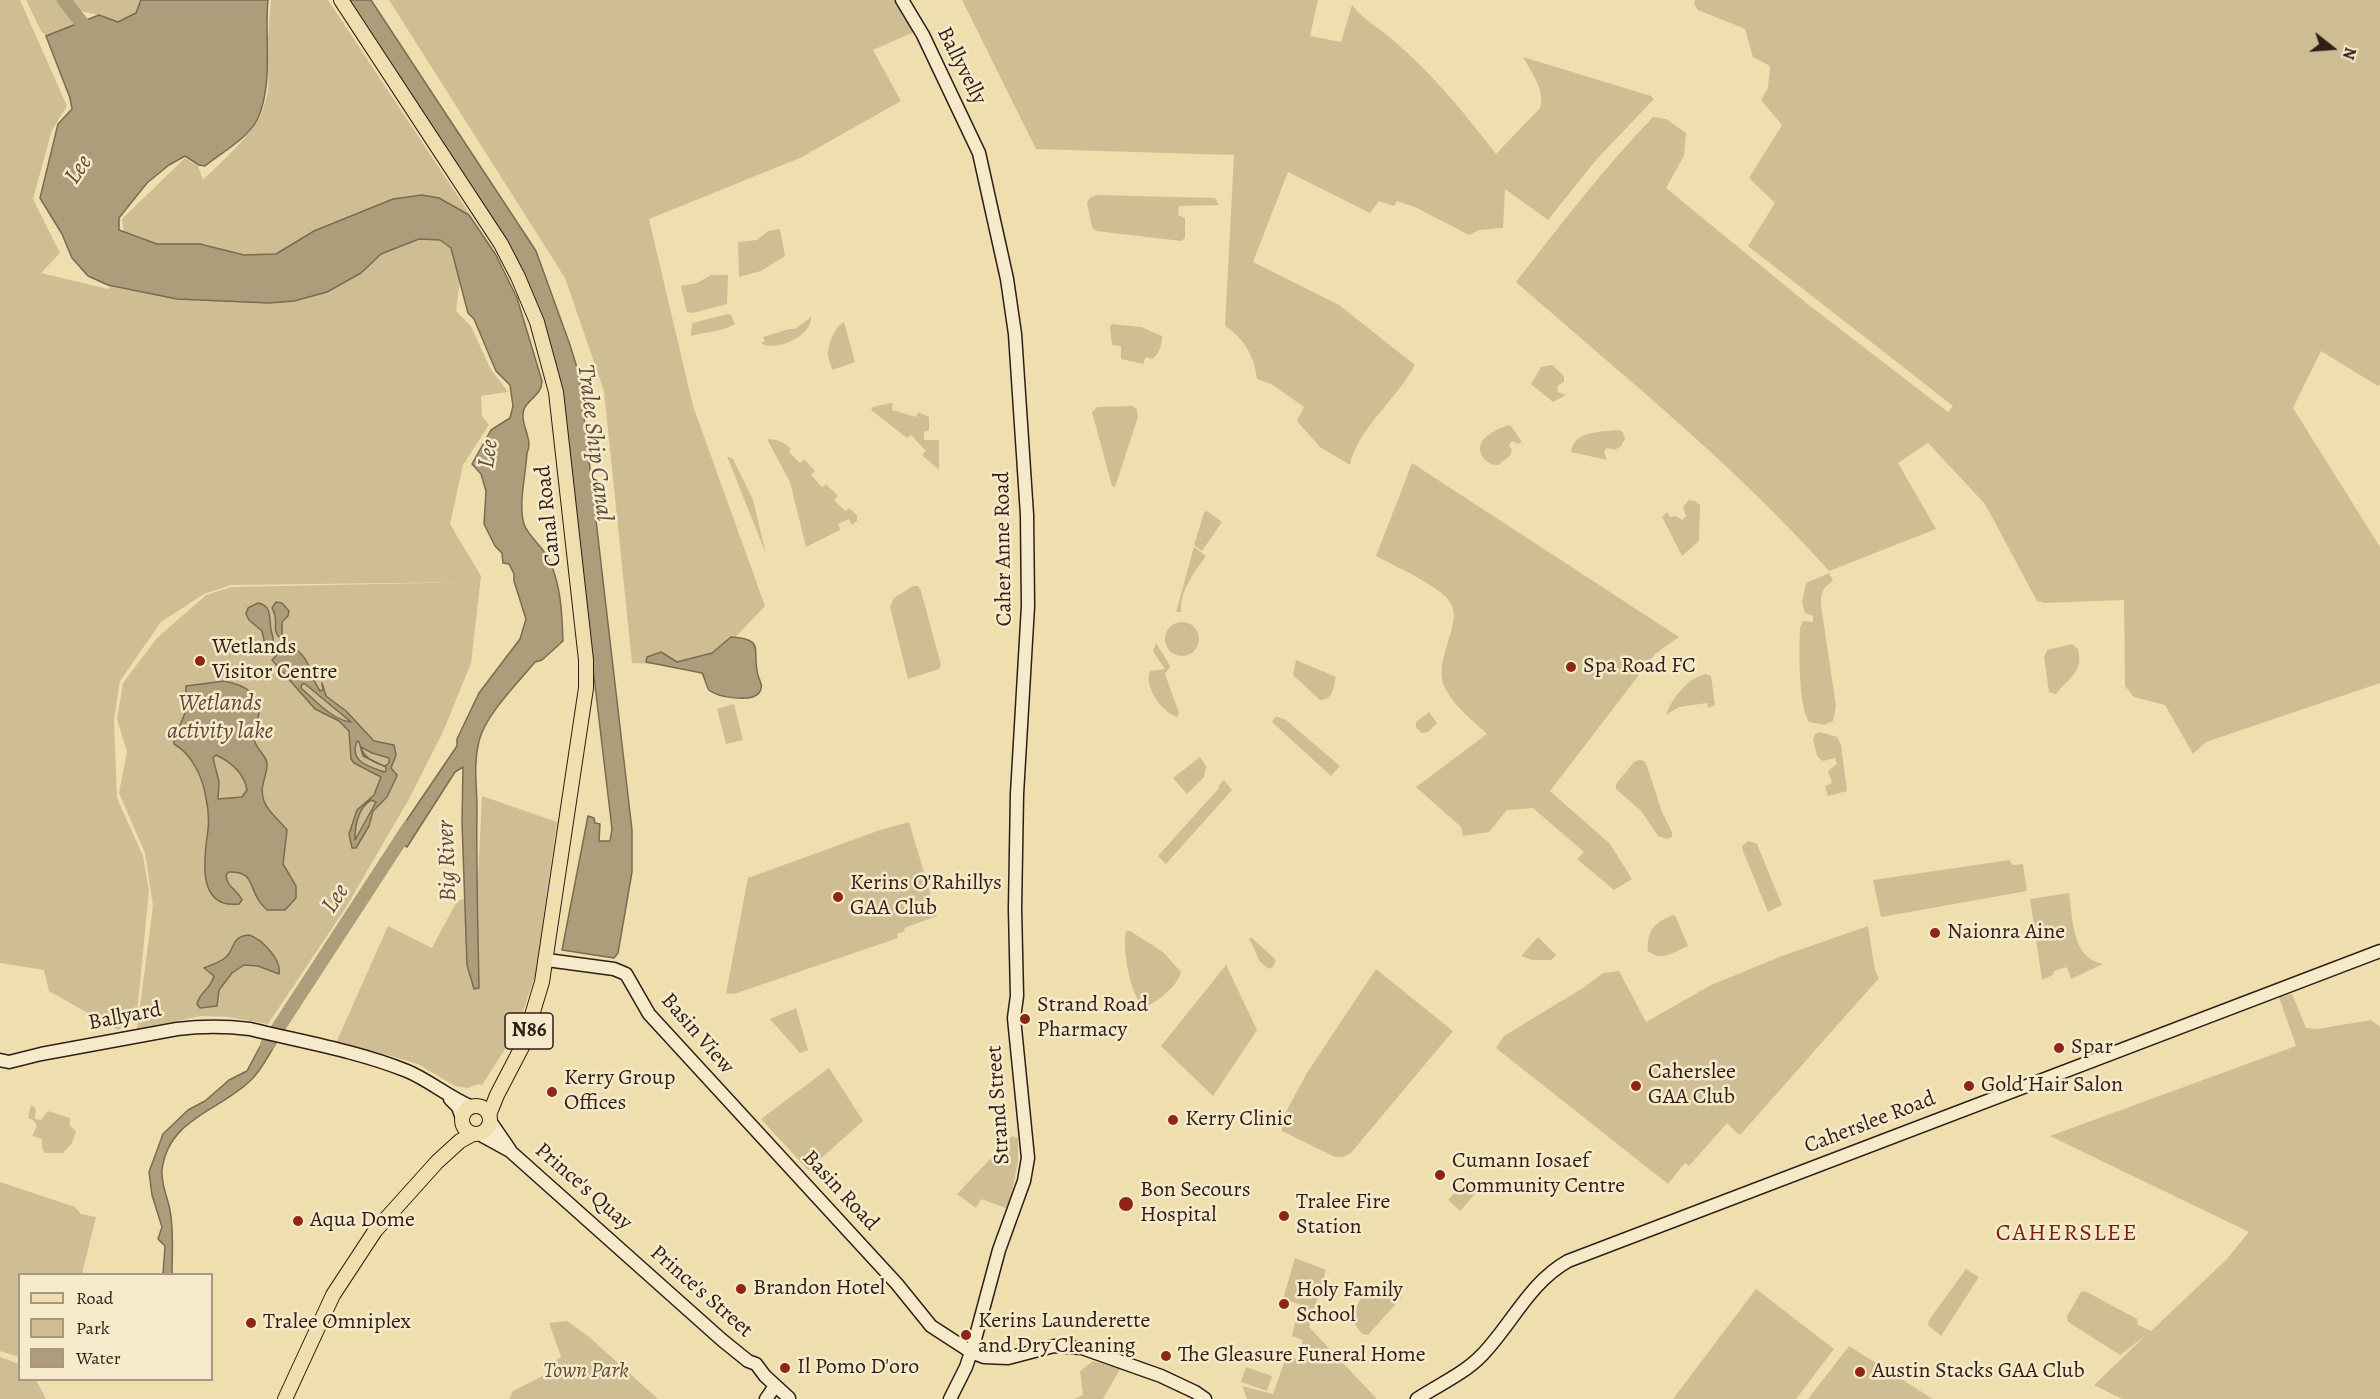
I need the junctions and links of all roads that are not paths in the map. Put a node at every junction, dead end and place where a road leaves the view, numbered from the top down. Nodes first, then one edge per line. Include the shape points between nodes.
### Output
1 (340, 0) edge
2 (902, 0) edge
3 (979, 153) joint
4 (1016, 949) joint
5 (2380, 951) edge
6 (547, 960) junction
7 (0, 1060) edge
8 (506, 1076) junction
9 (490, 1118) junction
10 (471, 1121) junction
11 (746, 1121) joint
12 (510, 1151) junction
13 (627, 1255) joint
14 (968, 1350) junction
15 (775, 1386) junction
16 (285, 1399) edge
17 (766, 1399) edge
18 (791, 1399) edge
19 (950, 1399) edge
20 (1205, 1399) edge
21 (1417, 1399) edge

1 - 6 main road, Canal Road / N86 via 507,256 534,314 552,372 586,677
2 - 3 main road, Ballyvelly
3 - 4 main road, Caher Anne Road via 1015,334 1027,515
4 - 14 main road, Strand Street via 1014,1018 1028,1149 1026,1176
5 - 21 main road, Caherslee Road via 1568,1261 1539,1283 1469,1367
6 - 8 main road, Canal Road / N86 via 531,1026
6 - 11 main road, Basin View via 614,969 630,977 650,1014
7 - 10 main road, Ballyard via 9,1062 200,1026 230,1027 376,1059 411,1072 448,1097
8 - 9 main road, N86
8 - 10 main road, N86
9 - 10 main road via 483,1108
9 - 10 main road, N86 via 487,1130
9 - 12 main road, Prince's Quay
10 - 12 main road, Prince's Quay
10 - 16 main road, N86 via 375,1232 333,1295
11 - 14 main road, Basin Road via 931,1326
12 - 13 main road, Prince's Quay
13 - 15 main road, Prince's Street via 759,1367
14 - 19 main road, Strand Street via 966,1367
14 - 20 main road, Basin Road via 998,1359 1054,1346 1082,1348 1161,1376
15 - 17 main road
15 - 18 main road, Prince's Street

